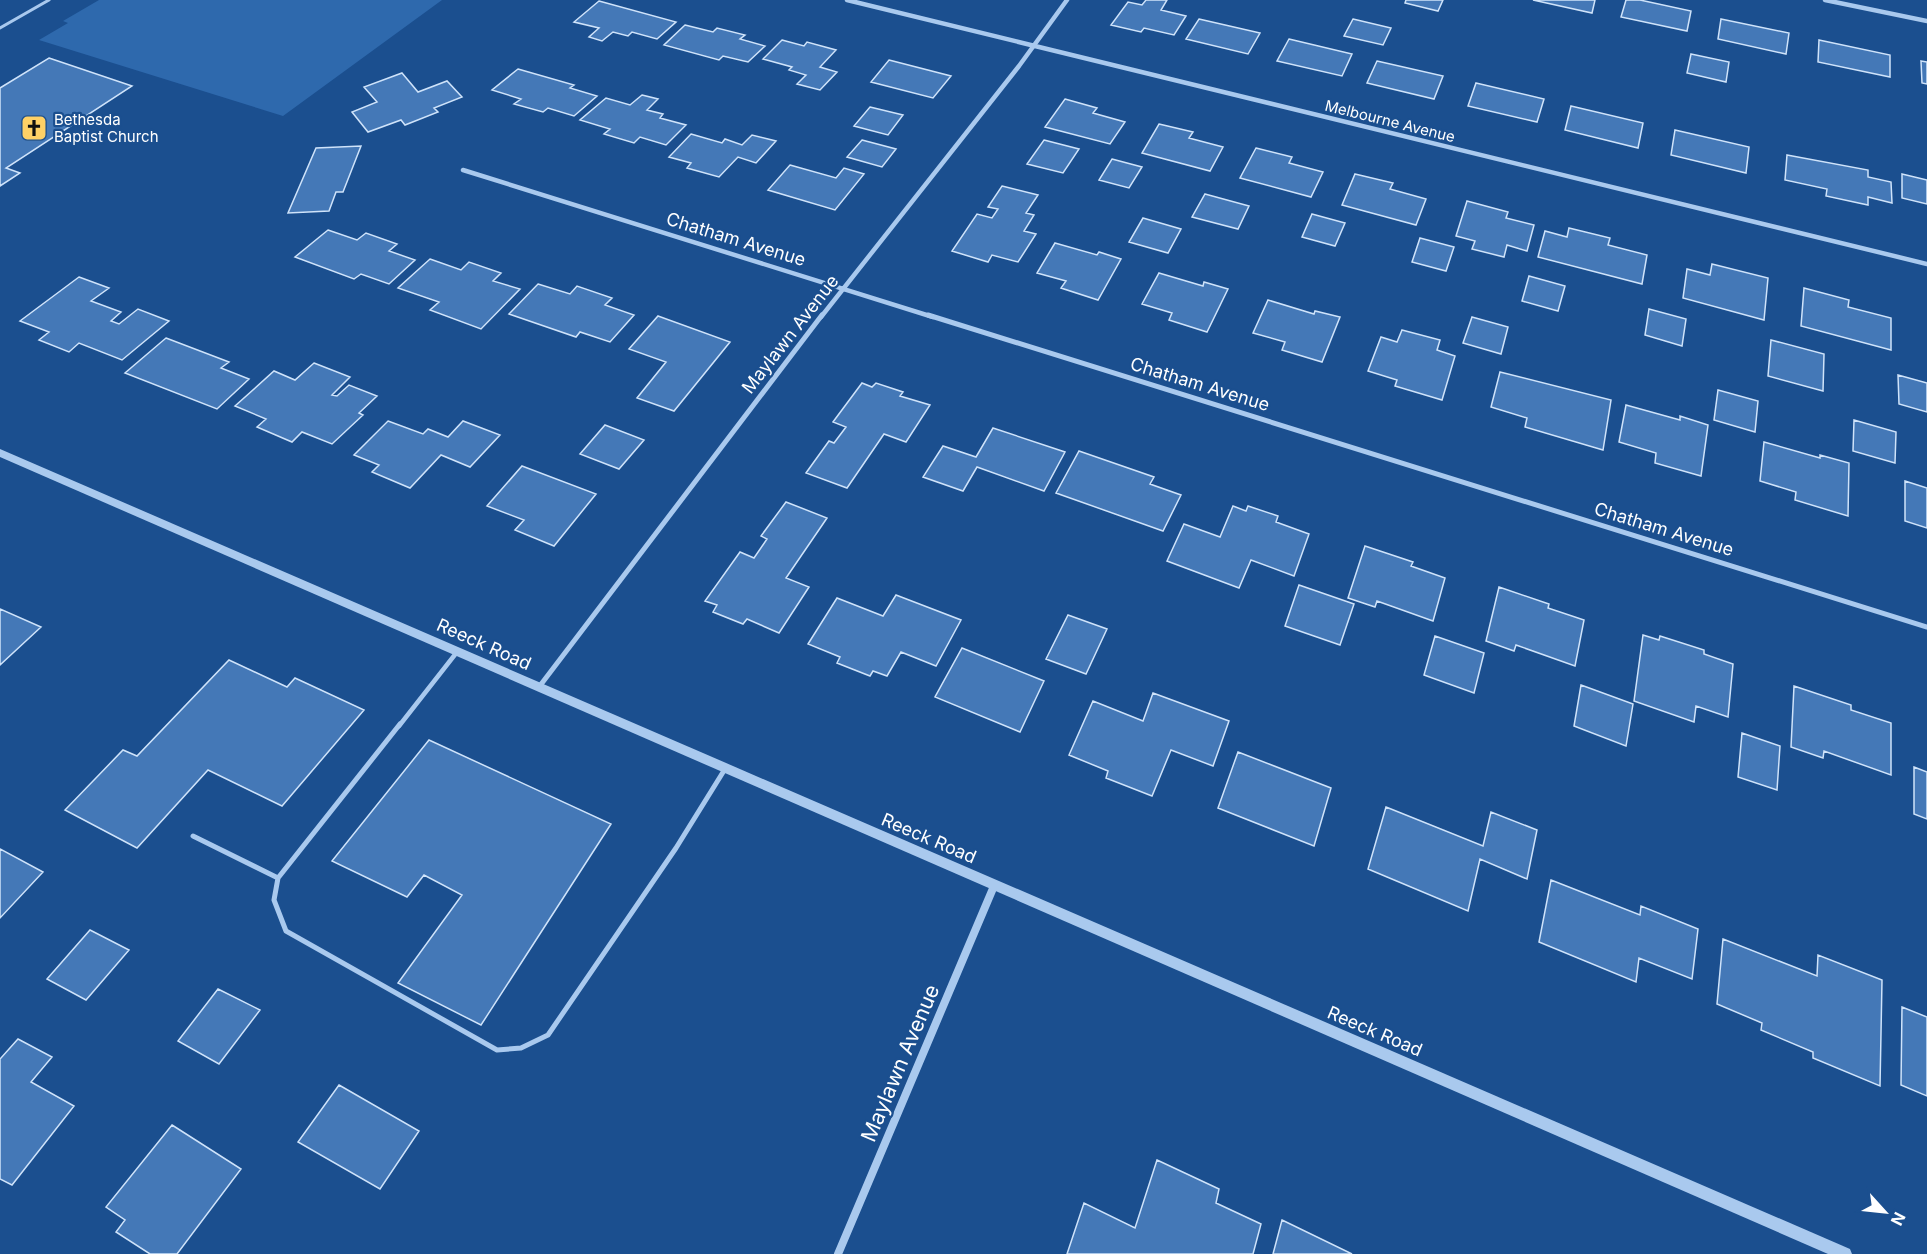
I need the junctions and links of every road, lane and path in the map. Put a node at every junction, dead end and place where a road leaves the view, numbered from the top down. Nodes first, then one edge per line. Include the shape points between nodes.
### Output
1 (48, 0) edge
2 (847, 0) edge
3 (1067, 0) edge
4 (1825, 0) edge
5 (1927, 21) edge
6 (0, 28) edge
7 (1034, 46) junction
8 (463, 170) dead end
9 (1927, 264) edge
10 (844, 289) junction
11 (0, 453) edge
12 (1927, 627) edge
13 (458, 652) junction
14 (539, 687) junction
15 (725, 769) junction
16 (193, 836) dead end
17 (278, 878) junction
18 (994, 886) junction
19 (838, 1254) edge
20 (1845, 1254) edge

1 - 6 lane
2 - 7 street, Melbourne Avenue
3 - 7 street, Maylawn Avenue
4 - 5 street
7 - 9 street, Melbourne Avenue
7 - 10 street, Maylawn Avenue
8 - 10 street, Chatham Avenue
10 - 12 street, Chatham Avenue
10 - 14 street, Maylawn Avenue
11 - 13 street, Reeck Road
13 - 14 street, Reeck Road
13 - 17 lane
14 - 15 street, Reeck Road
15 - 17 lane via 556,1025 548,1035 521,1048 497,1050 286,932 274,900
15 - 18 street, Reeck Road
16 - 17 lane
18 - 19 street, Maylawn Avenue
18 - 20 street, Reeck Road

